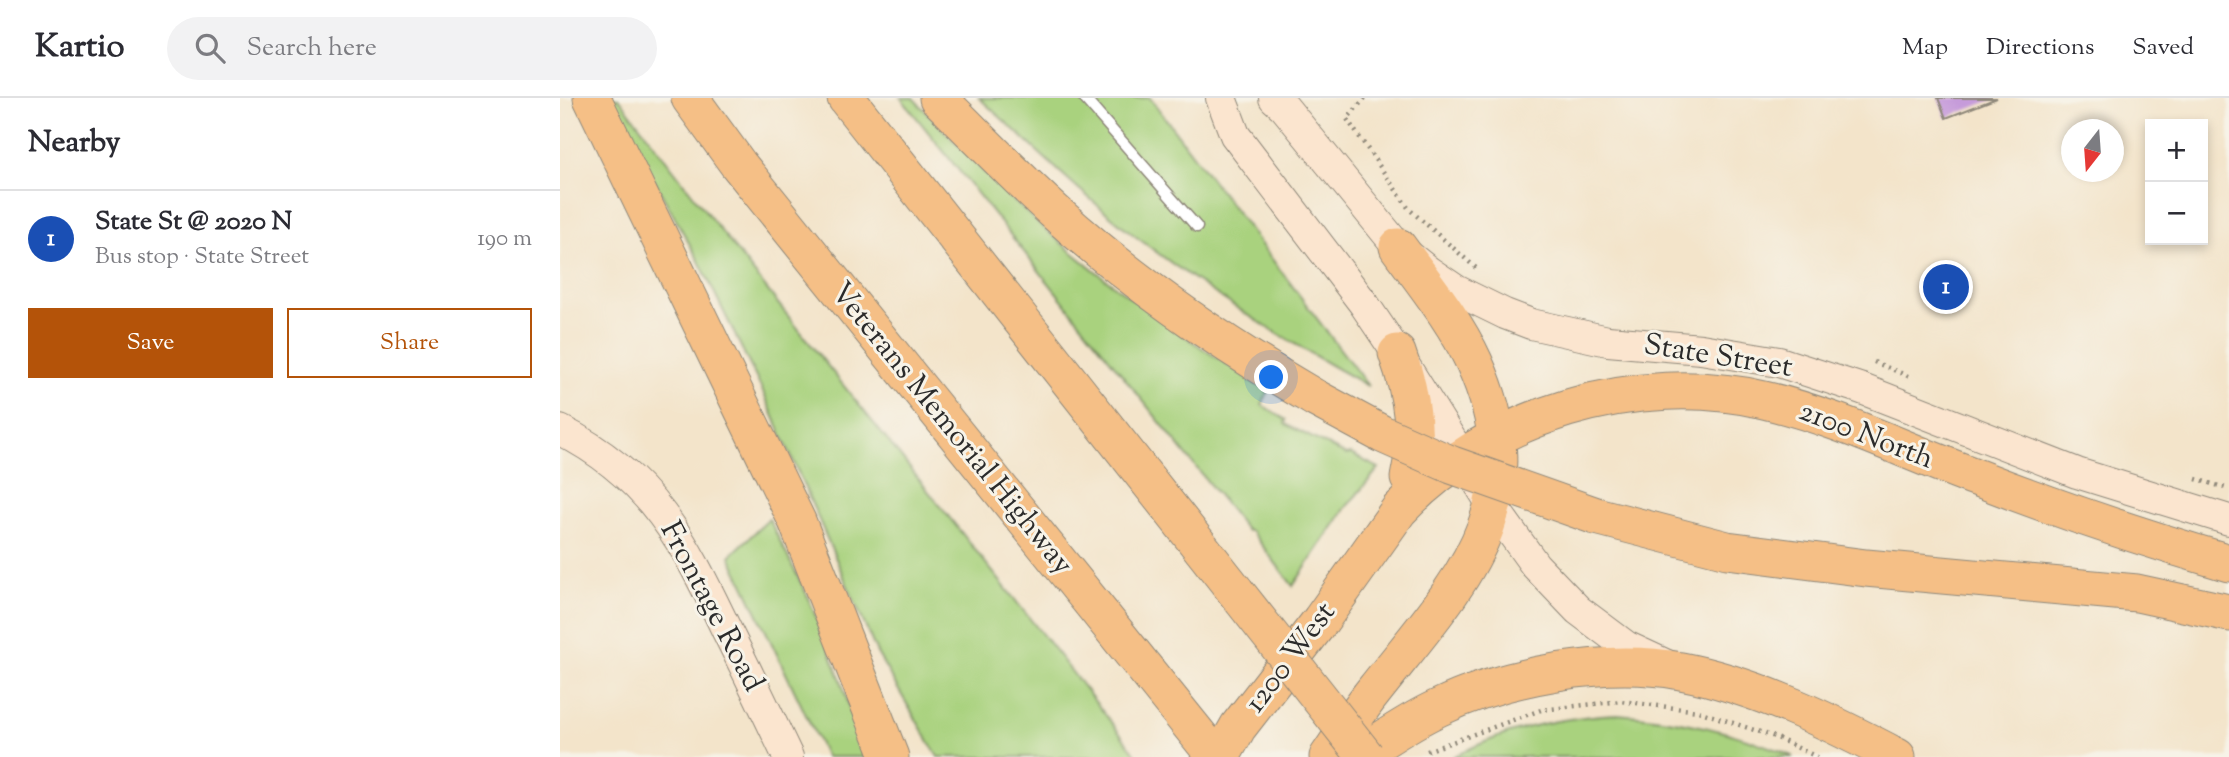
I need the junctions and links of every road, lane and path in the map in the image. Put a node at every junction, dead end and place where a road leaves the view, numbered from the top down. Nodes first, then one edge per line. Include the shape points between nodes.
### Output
1 (592, 98) edge
2 (690, 98) edge
3 (846, 98) edge
4 (938, 98) edge
5 (1084, 98) edge
6 (1221, 98) edge
7 (1274, 98) edge
8 (1197, 227) dead end
9 (1398, 247) junction
10 (1397, 353) junction
11 (560, 430) edge
12 (1496, 438) junction
13 (1462, 456) junction
14 (1494, 508) junction
15 (1399, 510) junction
16 (2229, 520) edge
17 (2229, 563) edge
18 (2137, 593) junction
19 (2229, 596) edge
20 (2229, 613) edge
21 (1680, 671) junction
22 (1839, 726) junction
23 (1422, 753) dead end
24 (788, 757) edge
25 (890, 757) edge
26 (1219, 757) edge
27 (1328, 757) edge
28 (1356, 757) edge
29 (1366, 757) edge
30 (1816, 757) edge
31 (1897, 757) edge
32 (1912, 757) edge

1 - 25 highway via 797,521
2 - 26 highway, Veterans Memorial Highway via 738,164
3 - 29 highway, bridge
4 - 18 highway, bridge via 1057,214 1149,289 1315,398 1452,465 1596,516 1727,550
5 - 8 lane
6 - 10 main road via 1235,135
7 - 9 main road, State Street
9 - 12 highway via 1473,360
9 - 16 main road, State Street via 1456,290 1531,324 1608,341 1779,362 1862,389 2077,473
10 - 13 main road
10 - 15 highway via 1414,420 1412,466
11 - 24 main road, Frontage Road via 620,468 653,502 684,545
12 - 13 highway, 2100 North
12 - 14 highway
12 - 17 highway, 2100 North via 1590,401 1674,391 1733,394 1845,426 2027,497
13 - 14 main road
13 - 15 highway, 2100 North
14 - 21 main road via 1535,565 1578,610 1626,646
14 - 27 highway via 1468,566
15 - 26 highway, 1200 West
18 - 19 highway via 2188,590
18 - 20 highway
21 - 22 highway via 1739,687
21 - 28 highway via 1609,666 1494,685 1438,708
22 - 31 highway
22 - 32 highway
23 - 30 path via 1541,710 1621,701 1698,711 1775,737

